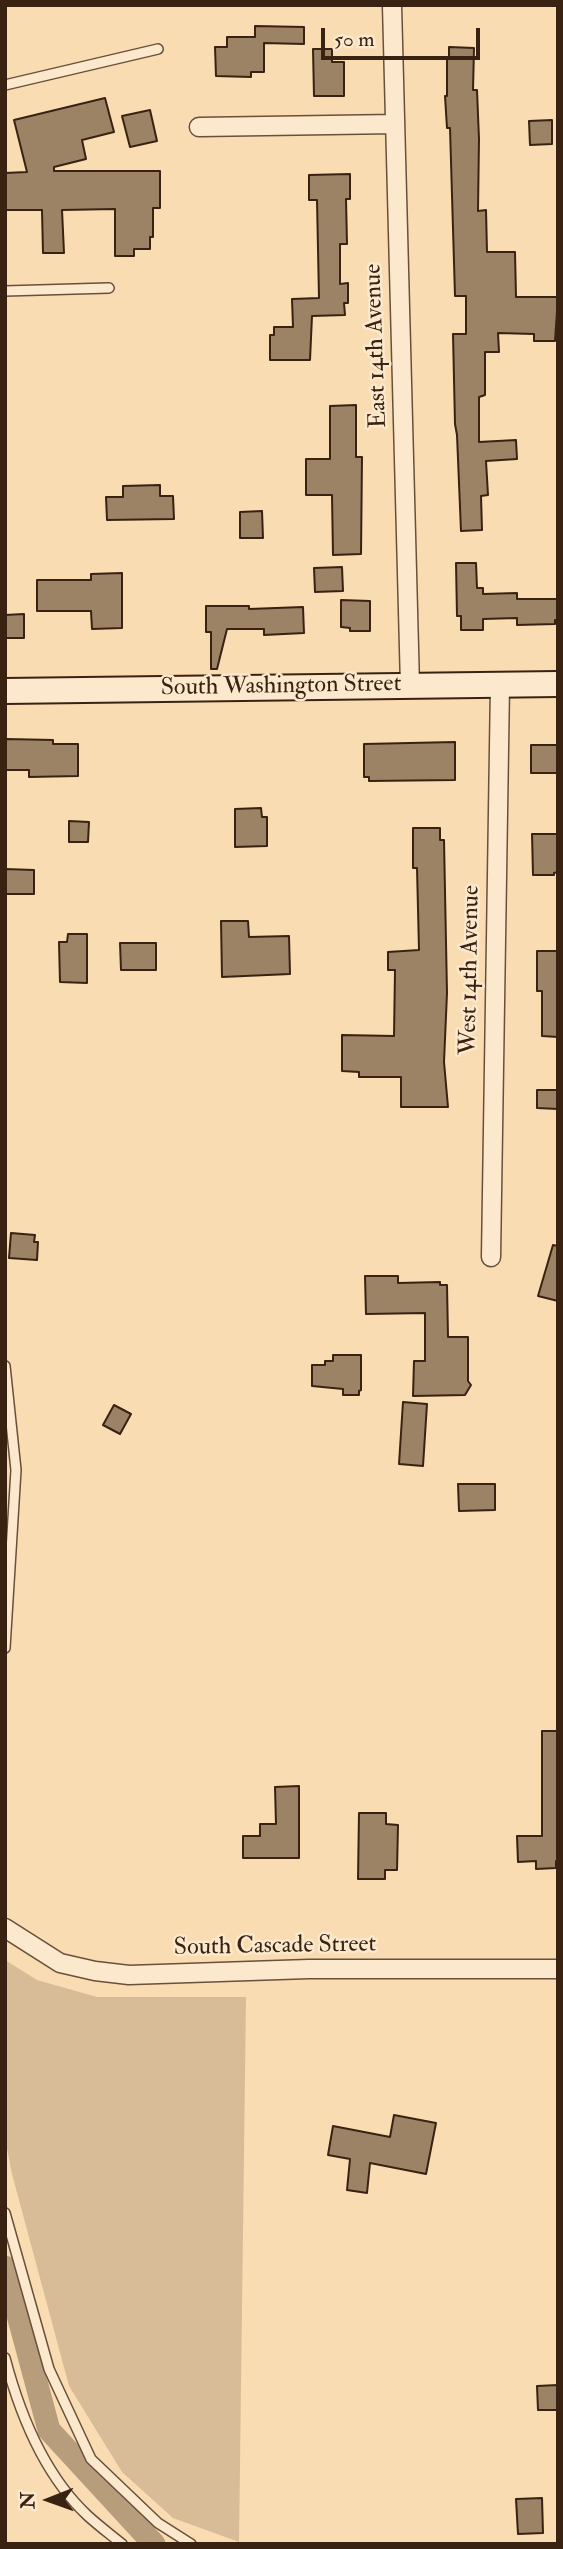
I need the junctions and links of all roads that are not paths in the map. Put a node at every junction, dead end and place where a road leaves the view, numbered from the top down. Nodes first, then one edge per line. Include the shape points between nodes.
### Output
1 (392, 5) edge
2 (158, 49) dead end
3 (5, 85) edge
4 (395, 124) junction
5 (199, 127) dead end
6 (109, 288) dead end
7 (5, 291) edge
8 (558, 684) edge
9 (500, 685) junction
10 (410, 686) junction
11 (5, 691) edge
12 (491, 1257) dead end
13 (5, 1366) edge
14 (5, 1648) edge
15 (5, 1928) edge
16 (558, 1969) edge
17 (5, 2213) edge
18 (5, 2358) edge
19 (122, 2544) edge
20 (191, 2544) edge

1 - 4 street, East 14th Avenue
2 - 3 lane
4 - 5 street
4 - 10 street, East 14th Avenue
6 - 7 lane
8 - 9 main road, South Washington Street
9 - 10 main road, South Washington Street
9 - 12 street, West 14th Avenue
10 - 11 main road, South Washington Street
13 - 14 lane via 16,1470
15 - 16 street, South Cascade Street via 60,1963 129,1975
17 - 20 lane via 49,2369 92,2459 158,2523
18 - 19 lane via 16,2399 47,2466 86,2515

